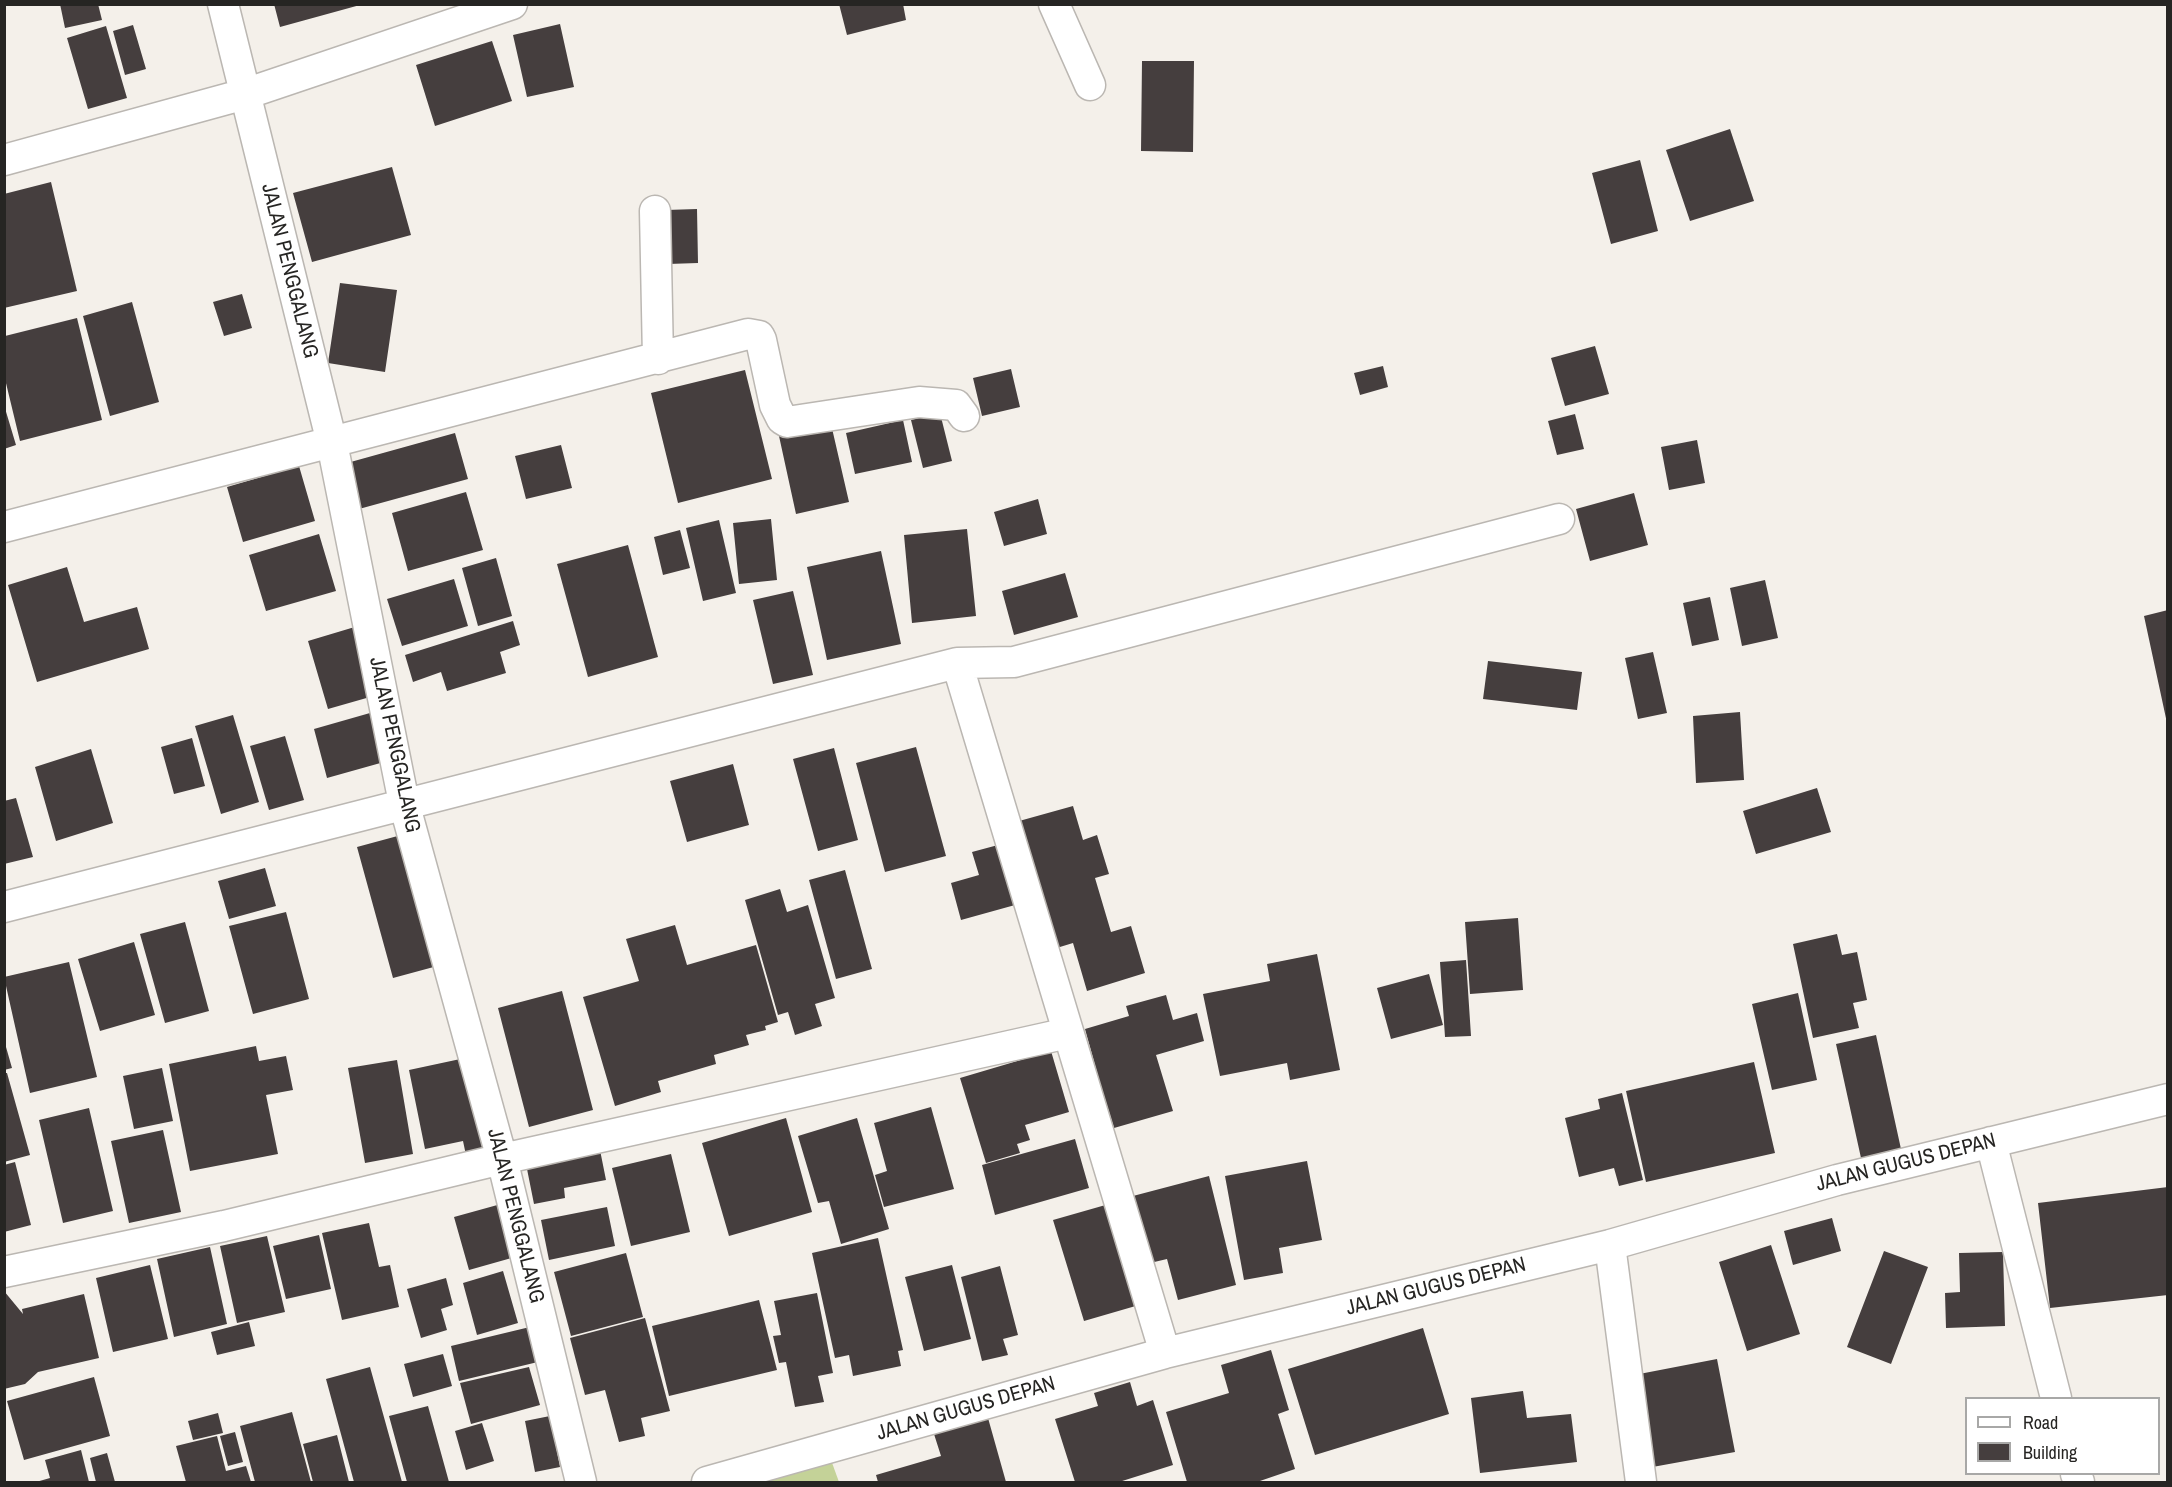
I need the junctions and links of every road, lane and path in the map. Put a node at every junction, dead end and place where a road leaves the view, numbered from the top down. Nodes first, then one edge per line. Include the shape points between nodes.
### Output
1 (223, 4) edge
2 (512, 4) edge
3 (1054, 4) edge
4 (1090, 85) dead end
5 (245, 94) junction
6 (4, 160) edge
7 (655, 211) dead end
8 (658, 359) junction
9 (964, 416) dead end
10 (332, 443) junction
11 (1559, 519) dead end
12 (4, 527) edge
13 (957, 663) junction
14 (404, 803) junction
15 (4, 907) edge
16 (1068, 1033) junction
17 (2168, 1099) edge
18 (1991, 1142) junction
19 (502, 1159) junction
20 (1610, 1245) junction
21 (4, 1272) edge
22 (1165, 1353) junction
23 (2056, 1397) edge
24 (581, 1482) edge
25 (707, 1482) edge
26 (1641, 1482) edge

1 - 5 street, JALAN PENGGALANG
2 - 5 street
3 - 4 street
5 - 6 street
5 - 10 street, JALAN PENGGALANG
7 - 8 street
8 - 9 street via 754,335 761,340 775,405 787,422 919,402 956,405
8 - 10 street
10 - 12 street
10 - 14 street, JALAN PENGGALANG
11 - 13 street via 1014,662
13 - 14 street
13 - 16 street
14 - 15 street
14 - 19 street, JALAN PENGGALANG
16 - 19 street
16 - 22 street
17 - 18 street, JALAN GUGUS DEPAN
18 - 20 street, JALAN GUGUS DEPAN via 1837,1180
18 - 23 street
19 - 21 street via 224,1226
19 - 24 street, JALAN PENGGALANG
20 - 22 street, JALAN GUGUS DEPAN
20 - 26 street
22 - 25 street, JALAN GUGUS DEPAN

